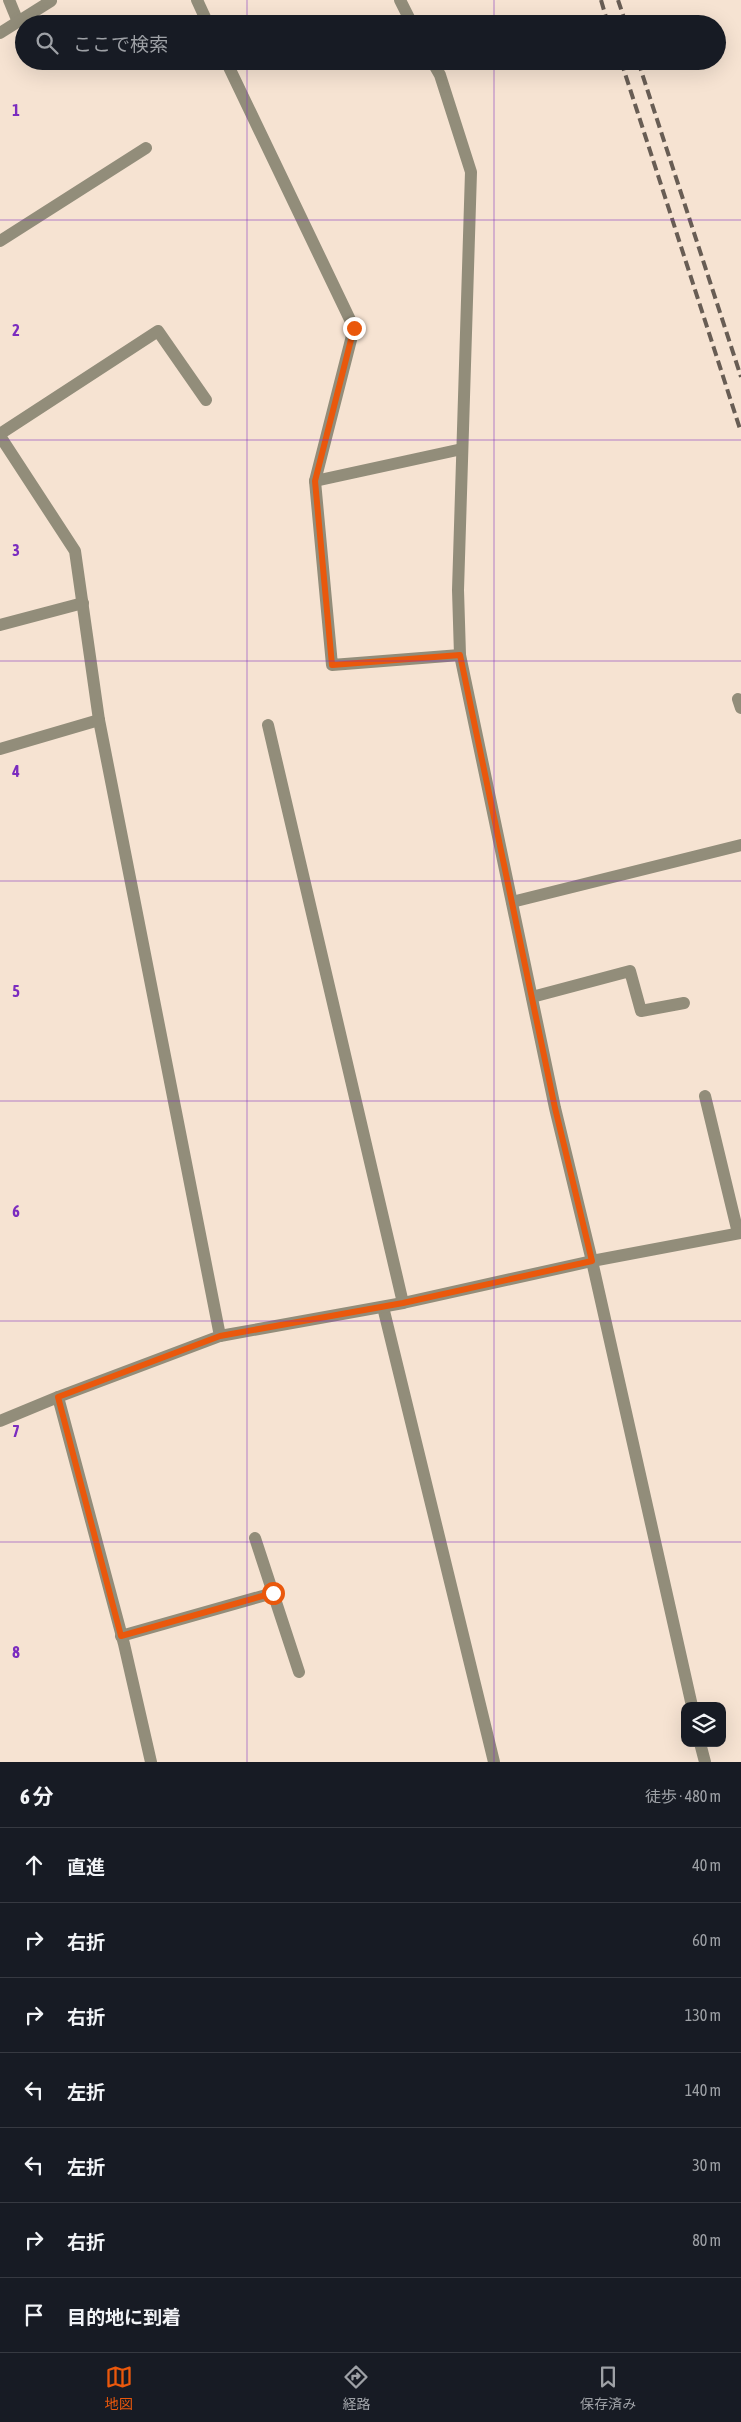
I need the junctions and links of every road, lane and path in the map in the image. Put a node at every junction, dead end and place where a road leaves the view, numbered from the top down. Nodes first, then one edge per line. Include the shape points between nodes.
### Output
1 (10, 0) edge
2 (197, 0) edge
3 (400, 0) edge
4 (51, 1) edge
5 (15, 15) edge
6 (29, 15) edge
7 (204, 15) edge
8 (408, 15) edge
9 (15, 24) edge
10 (0, 33) edge
11 (230, 70) edge
12 (437, 70) edge
13 (146, 148) dead end
14 (0, 241) edge
15 (206, 400) dead end
16 (0, 435) edge
17 (462, 449) junction
18 (315, 481) junction
19 (83, 604) junction
20 (0, 626) edge
21 (460, 655) junction
22 (99, 720) junction
23 (268, 725) dead end
24 (0, 749) edge
25 (741, 846) edge
26 (512, 902) junction
27 (532, 997) junction
28 (684, 1003) dead end
29 (704, 1096) dead end
30 (739, 1233) edge
31 (592, 1261) junction
32 (403, 1303) junction
33 (383, 1306) junction
34 (220, 1336) junction
35 (58, 1397) junction
36 (0, 1421) edge
37 (255, 1538) dead end
38 (273, 1593) junction
39 (121, 1636) junction
40 (299, 1672) dead end
41 (691, 1702) edge
42 (701, 1747) edge
43 (151, 1762) edge
44 (494, 1762) edge
45 (705, 1762) edge

1 - 5 street
2 - 7 street
3 - 8 street
4 - 6 street
9 - 10 street
11 - 18 street via 354,328
12 - 17 street via 471,172
13 - 14 street
15 - 16 street via 158,331
16 - 19 street via 75,551
17 - 18 street
17 - 21 street via 458,590
18 - 21 street via 332,665
19 - 20 street
19 - 22 street
21 - 26 street
22 - 24 street
22 - 34 street
23 - 32 street
25 - 26 street
26 - 27 street
27 - 28 street via 630,970 641,1011
27 - 31 street
29 - 30 street
30 - 31 street
31 - 32 street
31 - 41 street
32 - 33 street
33 - 34 street
33 - 44 street
34 - 35 street
35 - 36 street
35 - 39 street
37 - 38 street
38 - 39 street
38 - 40 street
39 - 43 street
42 - 45 street

